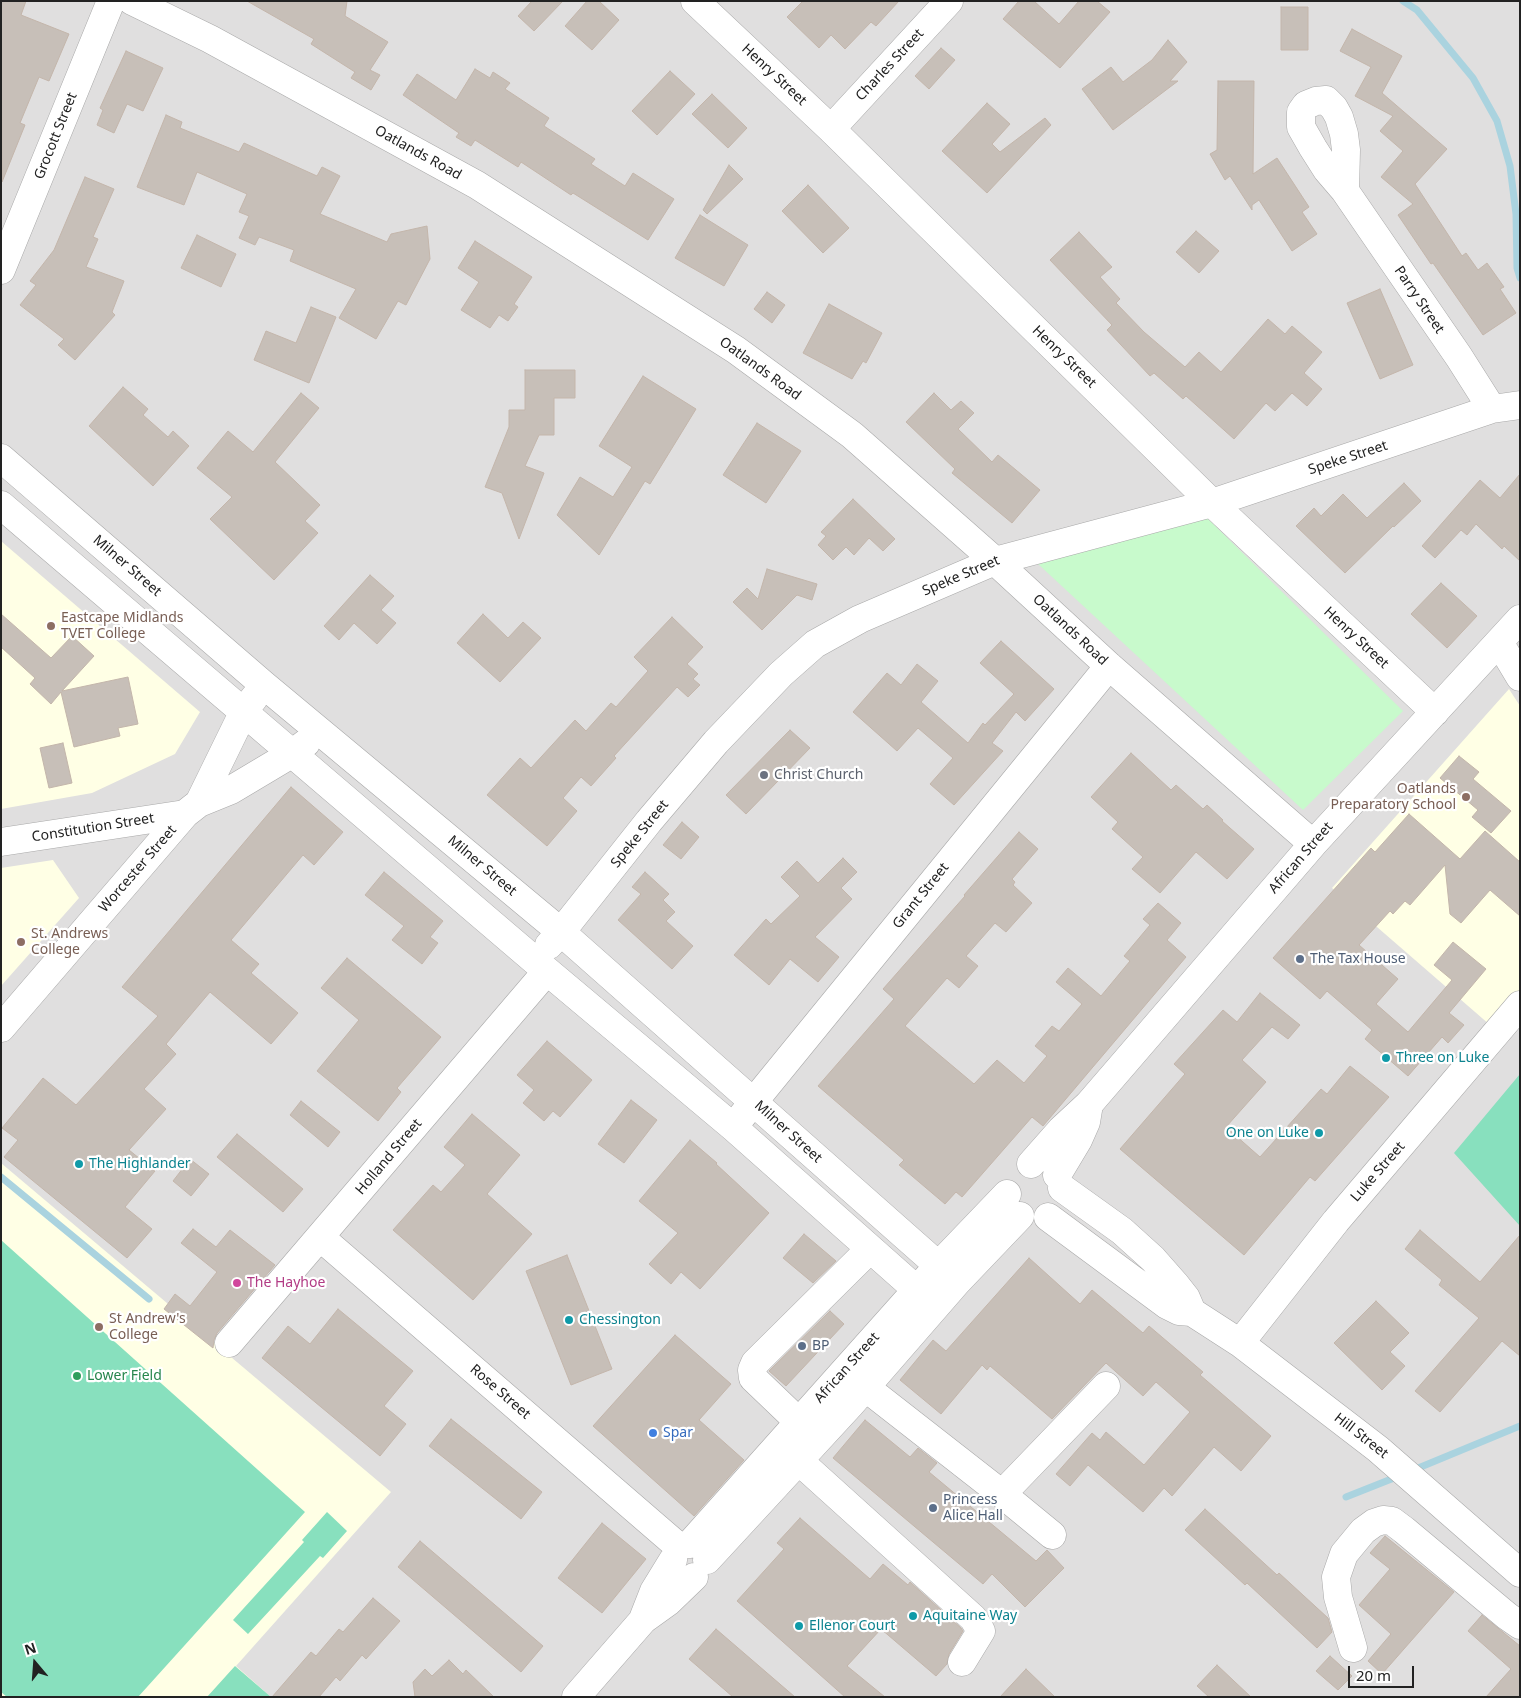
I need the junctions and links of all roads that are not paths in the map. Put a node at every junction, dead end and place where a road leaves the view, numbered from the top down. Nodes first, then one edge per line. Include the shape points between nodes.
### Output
1 (111, 1) edge
2 (132, 1) edge
3 (695, 1) edge
4 (949, 1) edge
5 (831, 129) junction
6 (1345, 191) dead end
7 (1, 270) edge
8 (1520, 405) edge
9 (1492, 409) junction
10 (1, 458) edge
11 (1212, 503) junction
12 (1, 505) edge
13 (995, 561) junction
14 (1520, 619) edge
15 (1499, 642) junction
16 (1109, 666) junction
17 (1520, 677) edge
18 (264, 685) junction
19 (244, 711) junction
20 (1435, 712) junction
21 (321, 731) junction
22 (294, 753) junction
23 (192, 809) junction
24 (1, 842) edge
25 (1313, 844) junction
26 (561, 932) junction
27 (541, 966) junction
28 (1520, 1005) edge
29 (1, 1028) edge
30 (754, 1102) junction
31 (1089, 1104) junction
32 (733, 1127) junction
33 (1031, 1164) junction
34 (1060, 1182) junction
35 (1014, 1205) junction
36 (1048, 1217) junction
37 (320, 1237) junction
38 (870, 1248) junction
39 (947, 1274) junction
40 (926, 1299) junction
41 (1192, 1312) junction
42 (229, 1342) dead end
43 (1240, 1343) junction
44 (1106, 1386) dead end
45 (865, 1387) junction
46 (799, 1422) junction
47 (799, 1461) junction
48 (1002, 1494) junction
49 (1052, 1535) dead end
50 (688, 1558) junction
51 (1520, 1573) edge
52 (1520, 1625) edge
53 (1353, 1648) dead end
54 (962, 1662) dead end
55 (576, 1697) edge

1 - 7 street, Grocott Street
2 - 13 street, Oatlands Road via 210,39 477,185 736,350 852,435
3 - 5 street, Henry Street
4 - 5 street, Charles Street
5 - 11 street, Henry Street
6 - 9 street, Parry Street
8 - 9 street, Speke Street
9 - 11 street, Speke Street
10 - 18 street, Milner Street
11 - 13 street, Speke Street
11 - 20 street, Henry Street
12 - 19 street
13 - 16 street, Oatlands Road
13 - 26 street, Speke Street via 860,619 815,644 781,674 716,742
14 - 15 street, African Street
15 - 17 street
15 - 20 street, African Street
16 - 25 street, Oatlands Road
16 - 30 street, Grant Street
18 - 19 street, Worcester Street
18 - 21 street, Milner Street
19 - 22 street
19 - 23 street, Worcester Street
20 - 25 street, African Street
21 - 22 street, Worcester Street
21 - 26 street, Milner Street
22 - 23 street, Worcester Street
22 - 27 street
23 - 24 street, Constitution Street
23 - 29 street, Worcester Street
25 - 31 street, African Street
26 - 27 street, Speke Street
26 - 30 street, Milner Street
27 - 32 street
27 - 37 street, Holland Street
28 - 43 street, Luke Street via 1336,1221
30 - 32 street, Grant Street
30 - 39 street, Milner Street
31 - 33 street, African Street
31 - 34 street, African Street via 1086,1122
32 - 38 street
33 - 34 street via 1050,1169
33 - 35 street via 1014,1173 1009,1181
34 - 36 street via 1061,1203
34 - 41 street, Hill Street via 1153,1259 1176,1284
35 - 36 street via 1028,1219
35 - 39 street, African Street
36 - 41 street, Hill Street via 1167,1305
37 - 42 street, Holland Street
37 - 50 street, Rose Street
38 - 40 street
38 - 46 street via 755,1363 752,1370 753,1378
39 - 40 street, African Street
40 - 45 street, African Street
40 - 46 street, African Street
41 - 43 street, Hill Street
43 - 51 street, Hill Street via 1378,1449
44 - 48 street
45 - 47 street, African Street
45 - 48 street
46 - 50 street, African Street
47 - 50 street, African Street
47 - 54 street via 973,1618 981,1631
48 - 49 street
50 - 55 street, African Street via 668,1602 643,1620
52 - 53 street via 1404,1530 1392,1521 1383,1520 1363,1531 1344,1554 1336,1577 1338,1597

